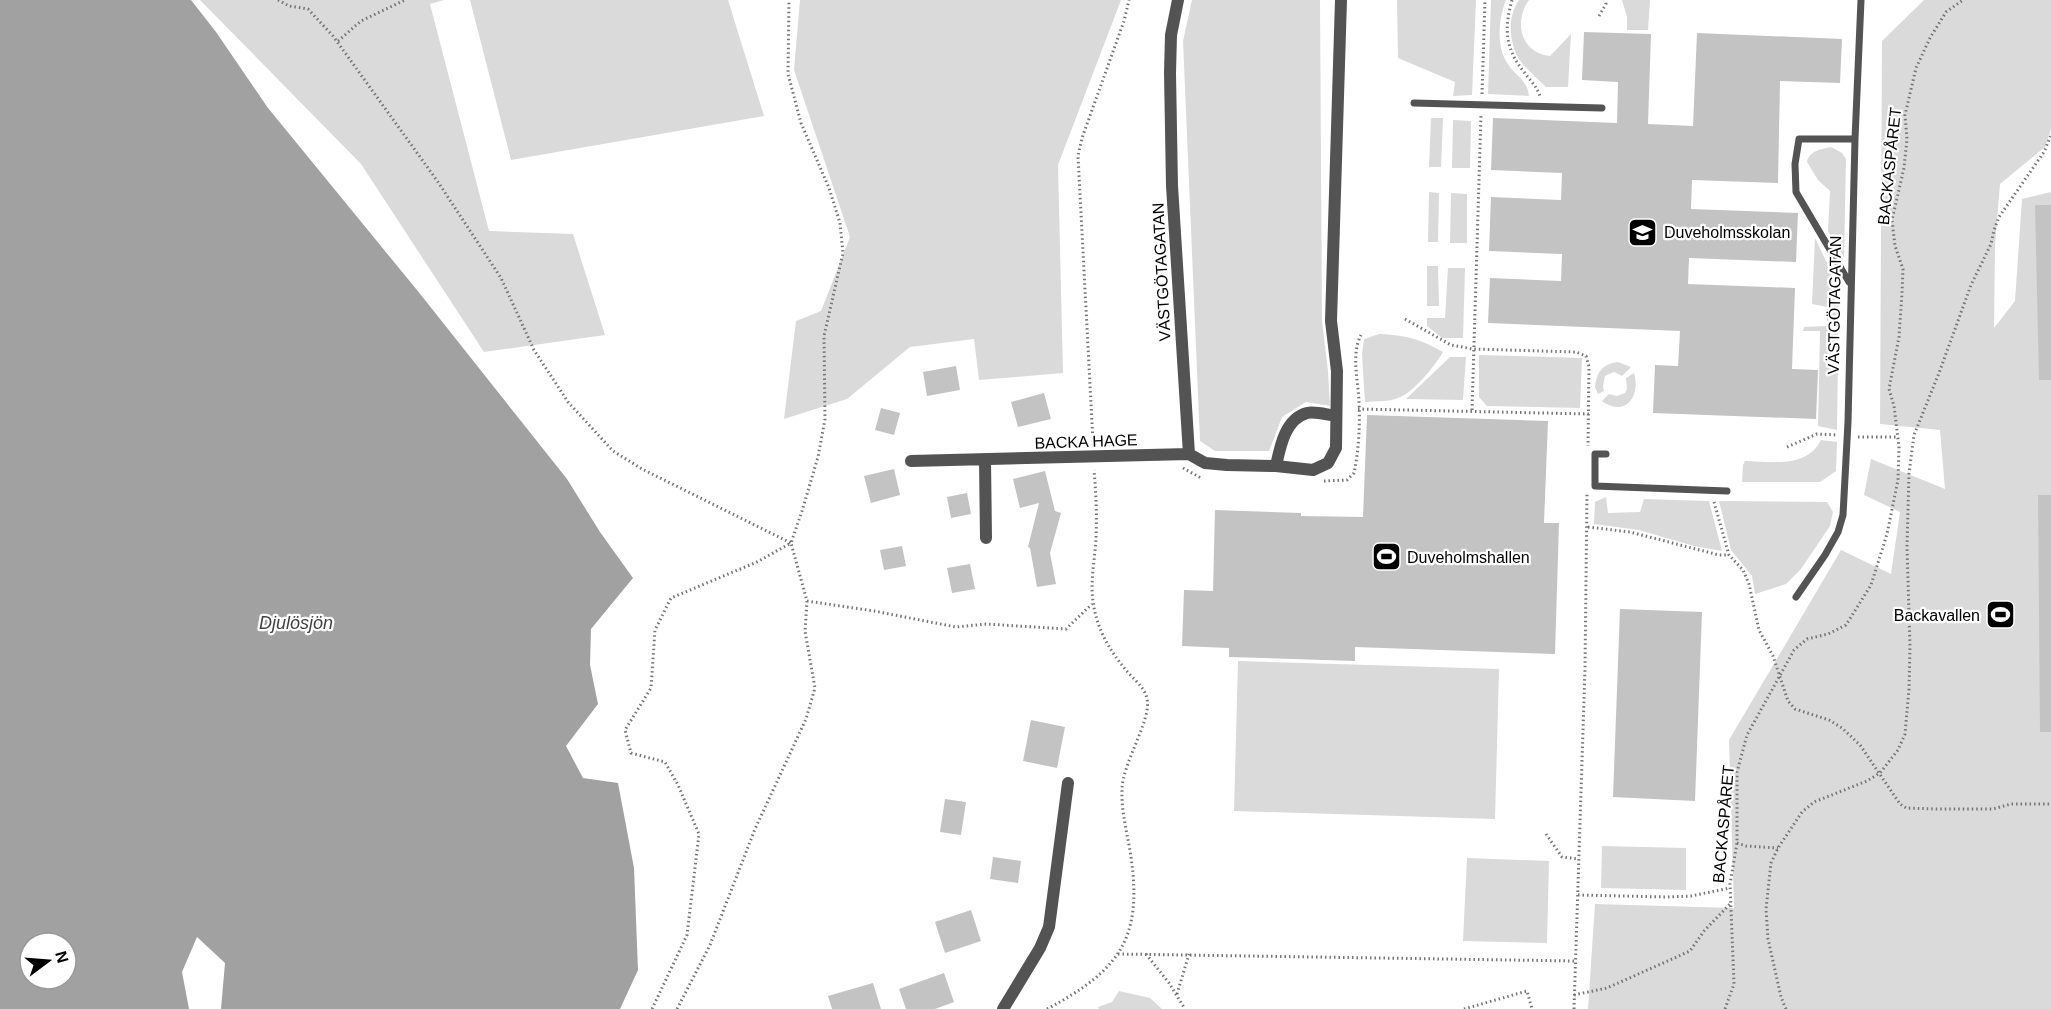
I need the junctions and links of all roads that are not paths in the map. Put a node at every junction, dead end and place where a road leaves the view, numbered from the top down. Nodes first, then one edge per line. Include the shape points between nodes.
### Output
1 (1178, 0) edge
2 (1341, 0) edge
3 (1861, 0) edge
4 (1414, 103) dead end
5 (1602, 108) dead end
6 (1855, 139) junction
7 (1850, 284) junction
8 (1336, 416) junction
9 (1188, 454) junction
10 (1606, 454) dead end
11 (985, 460) junction
12 (911, 461) dead end
13 (1276, 466) junction
14 (1727, 491) dead end
15 (986, 538) dead end
16 (1796, 597) dead end
17 (1068, 783) dead end
18 (1004, 1009) edge

1 - 9 street, VÄSTGÖTAGATAN via 1171,35 1172,164
2 - 8 street via 1331,321 1337,371
3 - 6 lane, VÄSTGÖTAGATAN
4 - 5 lane
6 - 7 lane, VÄSTGÖTAGATAN
6 - 7 lane via 1799,139 1795,164 1796,192
7 - 16 lane, VÄSTGÖTAGATAN via 1843,515 1826,555
8 - 13 street via 1306,413 1296,419 1286,431
8 - 13 street via 1336,448 1328,463 1313,470
9 - 11 street, BACKA HAGE
9 - 13 street via 1205,463
10 - 14 lane via 1595,454 1595,486
11 - 12 street, BACKA HAGE
11 - 15 street
17 - 18 street via 1049,927

